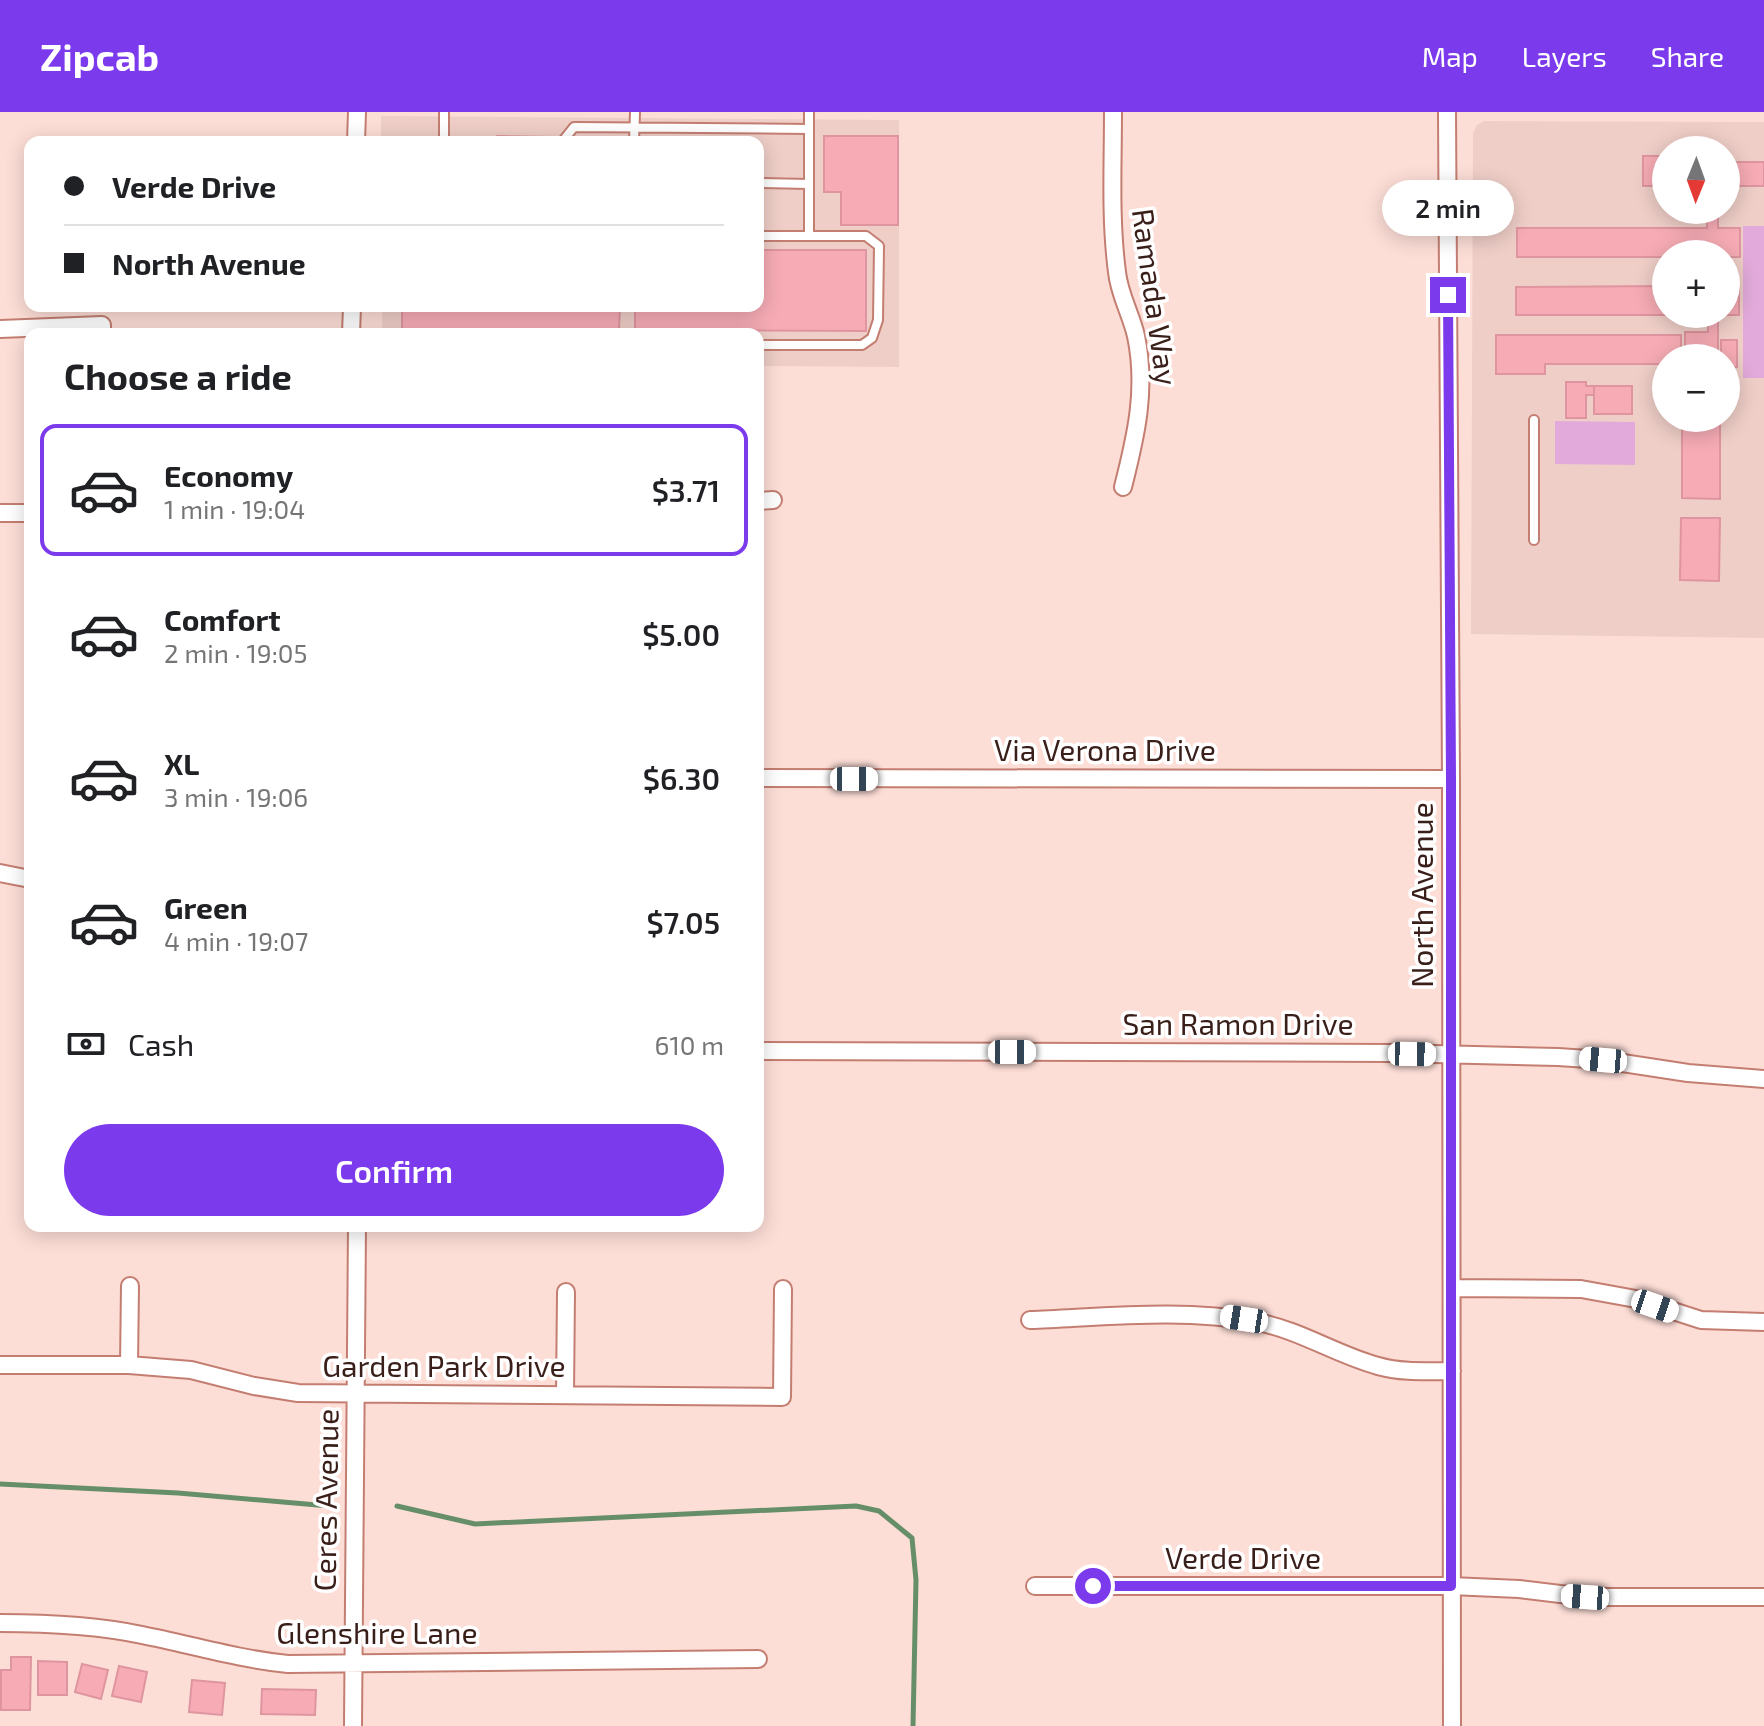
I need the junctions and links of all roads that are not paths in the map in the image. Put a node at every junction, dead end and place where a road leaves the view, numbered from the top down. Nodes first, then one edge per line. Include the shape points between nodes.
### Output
1 (357, 112) edge
2 (444, 112) edge
3 (635, 112) edge
4 (809, 112) edge
5 (1113, 112) edge
6 (1447, 112) edge
7 (634, 127) junction
8 (809, 129) junction
9 (356, 136) edge
10 (444, 136) edge
11 (567, 136) edge
12 (634, 136) edge
13 (764, 183) edge
14 (809, 184) junction
15 (764, 236) edge
16 (809, 236) junction
17 (24, 328) edge
18 (26, 328) edge
19 (102, 328) edge
20 (0, 329) edge
21 (764, 345) edge
22 (1534, 420) dead end
23 (1123, 487) dead end
24 (0, 513) edge
25 (24, 513) edge
26 (1534, 540) dead end
27 (764, 778) edge
28 (1451, 779) junction
29 (0, 873) edge
30 (24, 878) edge
31 (764, 1051) edge
32 (1451, 1054) junction
33 (1764, 1079) edge
34 (357, 1232) edge
35 (130, 1286) dead end
36 (1452, 1288) junction
37 (783, 1289) dead end
38 (566, 1292) dead end
39 (1030, 1320) dead end
40 (1764, 1322) edge
41 (0, 1365) edge
42 (129, 1365) junction
43 (1452, 1371) junction
44 (565, 1395) junction
45 (356, 1396) junction
46 (1035, 1586) dead end
47 (1451, 1586) junction
48 (1764, 1597) edge
49 (0, 1623) edge
50 (758, 1659) dead end
51 (353, 1665) junction
52 (353, 1726) edge
53 (1452, 1726) edge

1 - 9 street
2 - 10 lane
3 - 7 lane
4 - 8 lane
5 - 23 street, Ramada Way via 1113,237 1118,282 1136,334 1142,374 1140,419
6 - 28 street, North Avenue
7 - 8 lane
7 - 11 lane via 574,127
7 - 12 lane
8 - 14 lane
13 - 14 lane
14 - 16 lane
15 - 16 lane
16 - 21 lane via 866,236 879,246 878,320 872,338 862,345
17 - 20 street
18 - 19 street
22 - 26 lane
24 - 25 street
27 - 28 street, Via Verona Drive
28 - 32 street, North Avenue
29 - 30 street
31 - 32 street, San Ramon Drive
32 - 33 street, San Ramon Drive via 1558,1057
32 - 36 street, North Avenue
34 - 45 street, Ceres Avenue
35 - 42 street
36 - 40 street via 1581,1289 1636,1299 1701,1320
36 - 43 street, North Avenue
37 - 44 street, Garden Park Drive via 782,1397
38 - 44 street
39 - 43 street via 1226,1317 1302,1335 1381,1367
41 - 42 street, Garden Park Drive
42 - 45 street, Garden Park Drive via 191,1370 298,1393
43 - 47 street, North Avenue
44 - 45 street, Garden Park Drive
45 - 51 street, Ceres Avenue
46 - 47 street, Verde Drive
47 - 48 street, Verde Drive via 1585,1597
47 - 53 street, North Avenue
49 - 51 street, Glenshire Lane via 106,1629 250,1660
50 - 51 street, Glenshire Lane
51 - 52 street, Ceres Avenue

